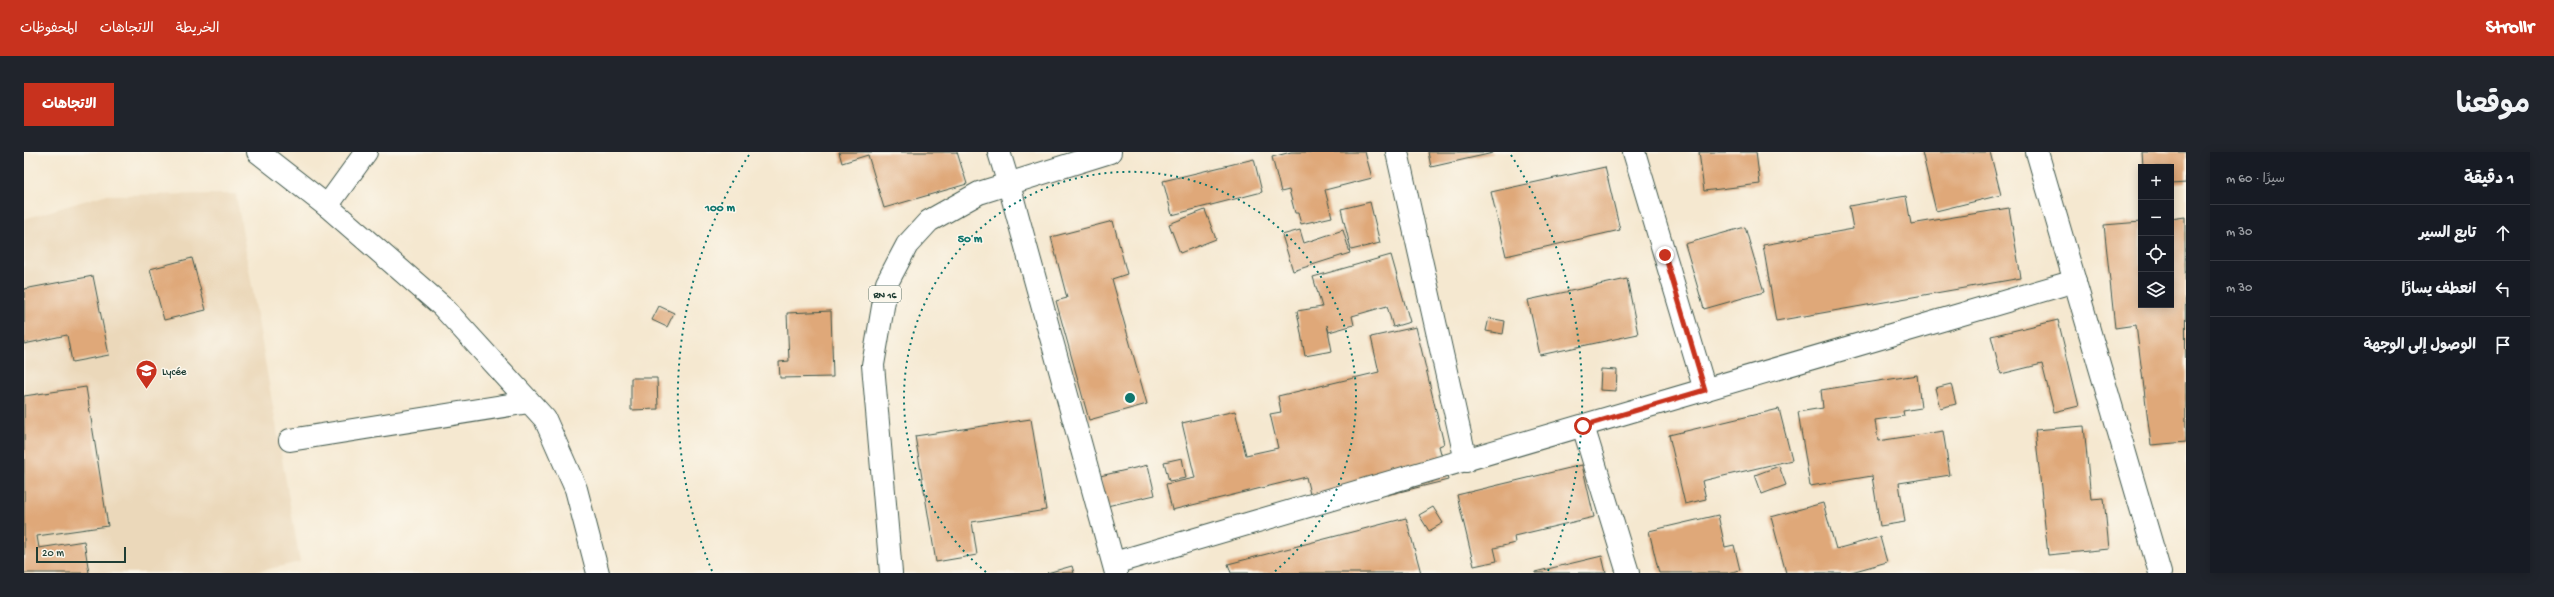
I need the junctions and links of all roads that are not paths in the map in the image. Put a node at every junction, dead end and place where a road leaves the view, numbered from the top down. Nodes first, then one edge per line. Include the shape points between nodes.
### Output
1 (258, 152) edge
2 (366, 152) edge
3 (998, 152) edge
4 (1110, 152) edge
5 (1397, 152) edge
6 (1634, 152) edge
7 (2037, 152) edge
8 (1009, 185) junction
9 (327, 206) junction
10 (2075, 281) junction
11 (1705, 390) junction
12 (529, 402) junction
13 (1583, 426) junction
14 (290, 440) dead end
15 (1466, 461) junction
16 (1115, 568) edge
17 (598, 573) edge
18 (891, 573) edge
19 (1628, 573) edge
20 (2160, 573) edge

1 - 9 street
2 - 9 street
3 - 8 street
4 - 8 street, RN 16
5 - 15 street
6 - 11 street
7 - 10 street
8 - 16 street
8 - 18 street, RN 16 via 979,193 929,221 907,245 887,283 873,365
9 - 12 street via 442,306
10 - 11 street
10 - 20 street
11 - 13 street
12 - 14 street
12 - 17 street via 545,419 576,489
13 - 15 street
13 - 19 street
15 - 16 street

